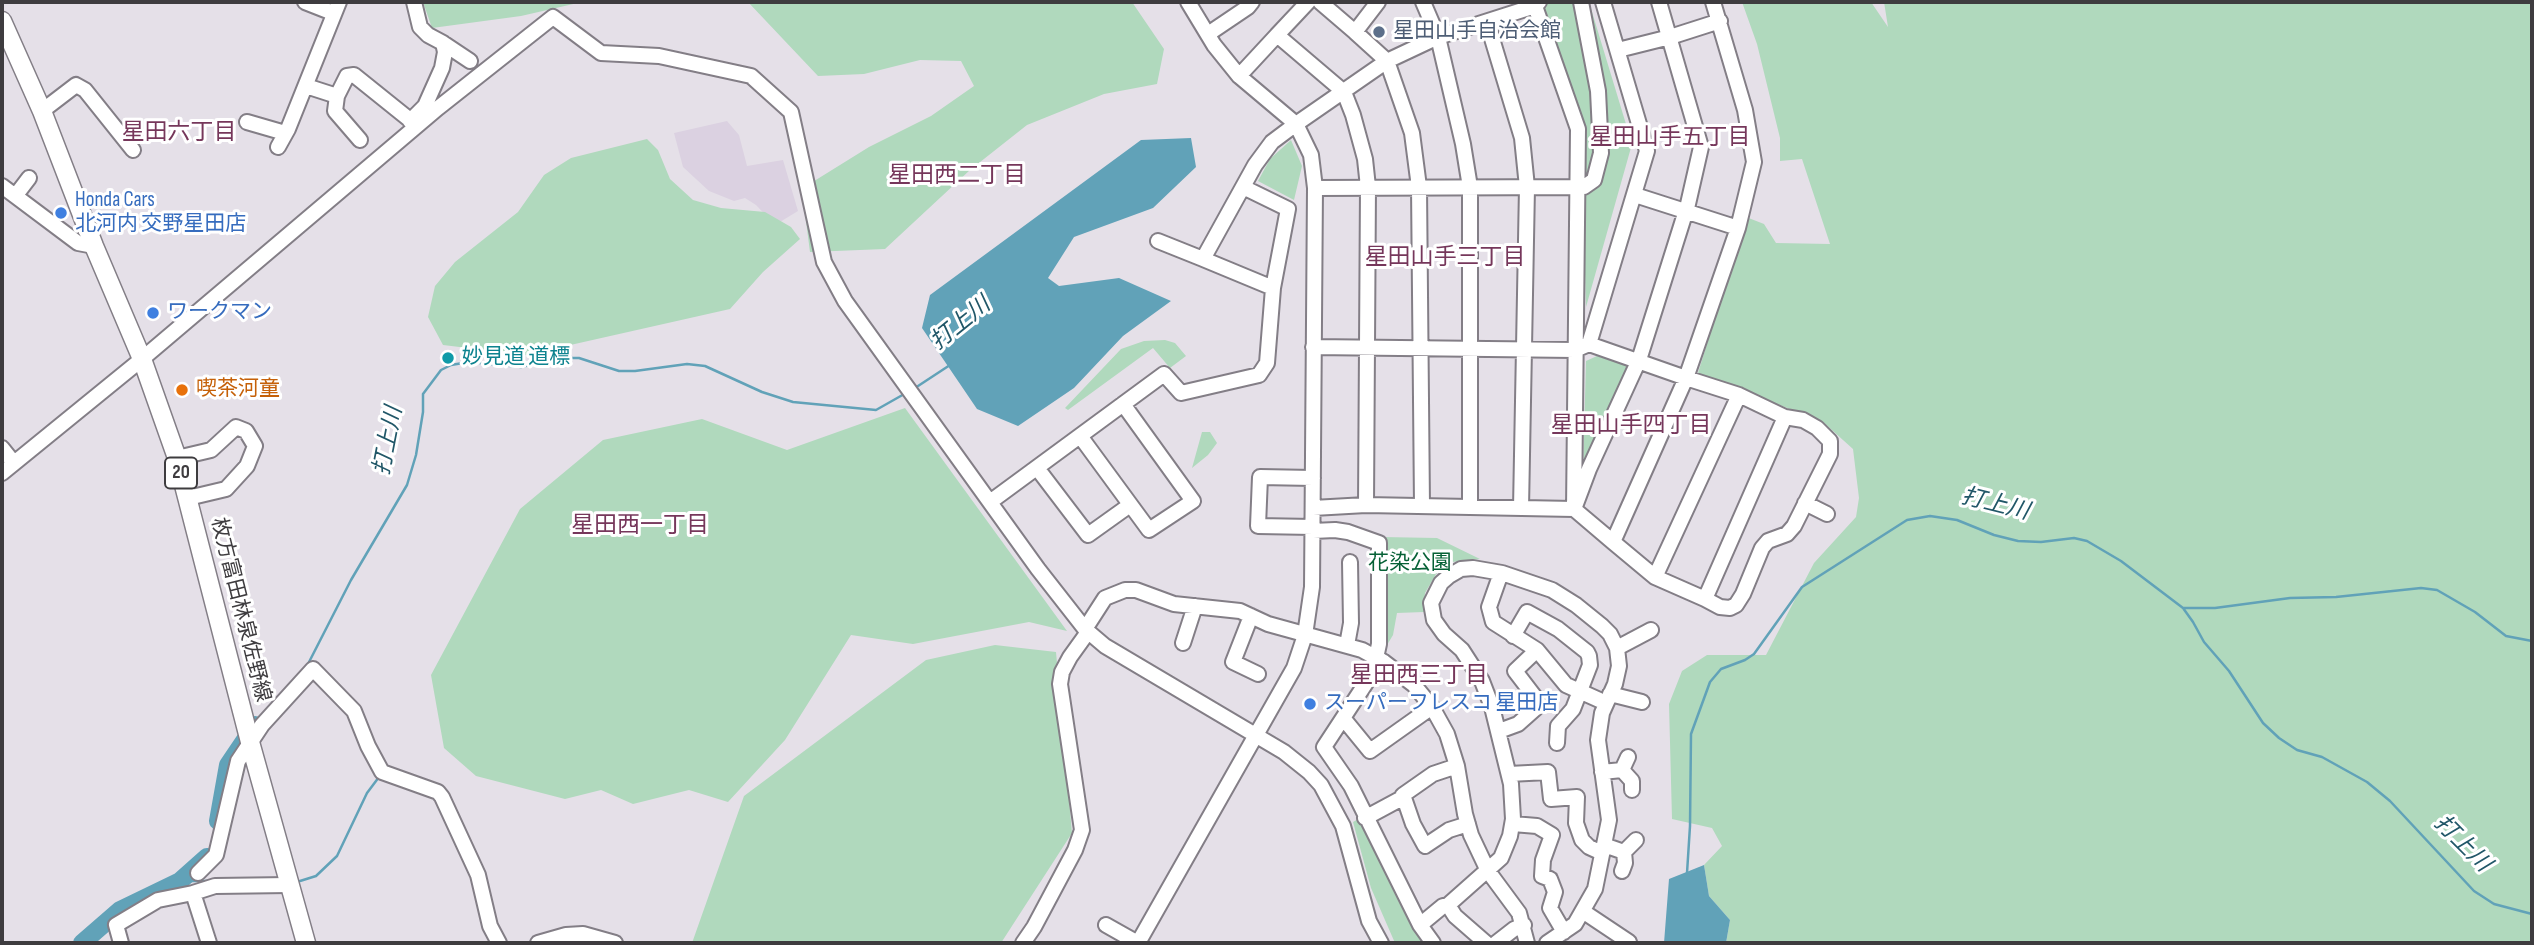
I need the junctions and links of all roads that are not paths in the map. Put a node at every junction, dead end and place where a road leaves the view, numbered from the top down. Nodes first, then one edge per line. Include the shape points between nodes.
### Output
1 (305, 2) edge
2 (414, 2) edge
3 (549, 2) edge
4 (1188, 2) edge
5 (1252, 2) edge
6 (1308, 2) edge
7 (1320, 2) edge
8 (1378, 2) edge
9 (1423, 2) edge
10 (1581, 2) edge
11 (1603, 2) edge
12 (1659, 2) edge
13 (1713, 2) edge
14 (1537, 4) edge
15 (336, 7) edge
16 (553, 17) junction
17 (2, 21) edge
18 (1720, 21) junction
19 (1487, 22) junction
20 (1355, 32) junction
21 (1208, 34) junction
22 (1277, 35) junction
23 (1438, 37) junction
24 (1670, 37) junction
25 (443, 43) junction
26 (1618, 50) junction
27 (470, 61) dead end
28 (1387, 61) junction
29 (1239, 76) junction
30 (306, 86) junction
31 (1344, 92) junction
32 (337, 96) junction
33 (43, 111) junction
34 (247, 122) dead end
35 (413, 124) junction
36 (1296, 124) junction
37 (285, 133) junction
38 (360, 140) dead end
39 (278, 148) dead end
40 (133, 150) dead end
41 (29, 178) dead end
42 (2, 186) edge
43 (1243, 187) junction
44 (1368, 187) junction
45 (1419, 187) junction
46 (1470, 187) junction
47 (1527, 187) junction
48 (1577, 187) junction
49 (1315, 188) junction
50 (16, 195) junction
51 (1635, 195) junction
52 (1686, 211) junction
53 (1738, 228) junction
54 (1158, 241) dead end
55 (94, 246) junction
56 (1203, 259) junction
57 (1273, 288) junction
58 (1313, 347) junction
59 (1582, 347) junction
60 (1367, 348) junction
61 (1421, 348) junction
62 (1469, 348) junction
63 (1524, 349) junction
64 (142, 359) junction
65 (1639, 360) junction
66 (1686, 378) junction
67 (1739, 395) junction
68 (1123, 404) junction
69 (1785, 417) junction
70 (1080, 436) junction
71 (2, 449) edge
72 (177, 458) junction
73 (14, 463) junction
74 (1037, 468) junction
75 (2, 472) edge
76 (1313, 478) junction
77 (188, 498) junction
78 (990, 502) junction
79 (1805, 503) junction
80 (1130, 505) junction
81 (1366, 505) junction
82 (1422, 506) junction
83 (1470, 507) junction
84 (1313, 508) junction
85 (1521, 508) junction
86 (1574, 509) junction
87 (1827, 514) dead end
88 (1313, 529) junction
89 (1612, 542) junction
90 (1350, 562) dead end
91 (1501, 573) junction
92 (1655, 577) junction
93 (1705, 599) junction
94 (1195, 606) junction
95 (1251, 616) junction
96 (1086, 630) junction
97 (1651, 630) dead end
98 (1305, 635) junction
99 (1513, 636) junction
100 (1183, 643) dead end
101 (1347, 645) junction
102 (1617, 648) junction
103 (1537, 650) junction
104 (1379, 659) junction
105 (1258, 674) dead end
106 (1579, 692) junction
107 (1608, 699) junction
108 (1642, 702) dead end
109 (1432, 707) junction
110 (1343, 718) junction
111 (1499, 731) junction
112 (1257, 736) junction
113 (250, 742) junction
114 (1557, 743) dead end
115 (1457, 766) junction
116 (1602, 772) junction
117 (1509, 774) junction
118 (1632, 790) dead end
119 (1404, 797) junction
120 (1366, 818) junction
121 (1468, 824) junction
122 (1513, 824) junction
123 (1636, 840) dead end
124 (1603, 849) junction
125 (1624, 852) junction
126 (1488, 871) junction
127 (1622, 871) dead end
128 (198, 873) dead end
129 (289, 885) junction
130 (193, 893) junction
131 (1448, 905) junction
132 (1584, 912) junction
133 (1106, 925) dead end
134 (1420, 925) junction
135 (1524, 925) junction
136 (1554, 940) edge
137 (1629, 942) edge
138 (121, 943) edge
139 (209, 943) edge
140 (306, 943) edge
141 (499, 943) edge
142 (538, 943) edge
143 (615, 943) edge
144 (1023, 943) edge
145 (1138, 943) edge
146 (1381, 943) edge
147 (1433, 943) edge
148 (1486, 943) edge
149 (1496, 943) edge
150 (1527, 943) edge

1 - 15 street
2 - 25 street via 420,26
3 - 16 street
4 - 21 street
5 - 21 street
6 - 22 street
7 - 20 street
8 - 20 street
9 - 23 street
10 - 48 street via 1598,91 1601,153 1594,180
11 - 26 street
12 - 24 street
13 - 18 street
14 - 19 street
14 - 48 street via 1578,129
15 - 30 street
16 - 35 street
16 - 78 street via 601,54 659,56 751,76 791,112 824,262 845,301
17 - 33 main road, 枚方富田林泉佐野線 / 20
18 - 24 street
18 - 53 street via 1755,162
19 - 23 street
19 - 47 street via 1522,138
20 - 28 street
21 - 29 street
22 - 29 street
22 - 31 street
23 - 28 street
23 - 46 street
24 - 26 street
24 - 52 street via 1701,147
25 - 27 street
25 - 35 street via 442,68
26 - 51 street via 1647,151
28 - 31 street
28 - 45 street via 1412,133
29 - 36 street
30 - 32 street
30 - 37 street
31 - 36 street
31 - 44 street via 1365,159
32 - 35 street via 347,76 354,75
32 - 38 street via 335,111
33 - 40 street via 76,85
33 - 55 main road, 枚方富田林泉佐野線 / 20
34 - 37 street
35 - 64 street
36 - 43 street via 1272,142
36 - 49 street via 1311,155
37 - 39 street
41 - 50 street
42 - 50 street
43 - 56 street
43 - 57 street via 1289,209
44 - 45 street
44 - 49 street
44 - 60 street
45 - 46 street
45 - 61 street
46 - 47 street
46 - 62 street
47 - 48 street
47 - 63 street
48 - 59 street
49 - 58 street
50 - 55 street via 78,243
51 - 52 street
51 - 59 street
52 - 53 street
52 - 65 street
53 - 66 street
54 - 56 street
55 - 64 main road, 枚方富田林泉佐野線 / 20
56 - 57 street
57 - 68 street via 1267,363 1259,375 1181,393 1164,374
58 - 60 street
58 - 76 street
59 - 63 street
59 - 65 street
59 - 86 street
60 - 61 street
60 - 81 street
61 - 62 street
61 - 82 street
62 - 63 street
62 - 83 street
63 - 85 street
64 - 72 main road, 枚方富田林泉佐野線 / 20
64 - 73 street
65 - 66 street
65 - 86 street
66 - 67 street
66 - 89 street
67 - 69 street
67 - 92 street
68 - 70 street
68 - 80 street via 1193,501 1149,530
69 - 79 street via 1818,428 1830,441 1830,454
69 - 93 street
70 - 74 street
70 - 80 street
71 - 73 street
72 - 77 main road, 枚方富田林泉佐野線 / 20
72 - 77 street via 211,450 236,427 246,431 255,446 247,466 226,489
73 - 75 street
74 - 78 street
74 - 80 street via 1088,535
76 - 84 street
76 - 88 street via 1260,478 1258,526
77 - 113 main road, 枚方富田林泉佐野線 / 20
78 - 96 street
79 - 87 street
79 - 93 street via 1787,534 1762,548 1736,605 1720,607
81 - 82 street
81 - 84 street
82 - 83 street
83 - 85 street
84 - 88 street
85 - 86 street
86 - 89 street
88 - 98 street
88 - 104 street via 1335,530 1379,543
89 - 92 street
90 - 101 street
91 - 99 street via 1490,615
91 - 102 street via 1552,590 1576,605 1610,634
91 - 111 street via 1461,569 1441,583 1431,603 1434,620 1482,681
92 - 93 street
94 - 95 street
94 - 96 street via 1125,590 1105,598
94 - 100 street
95 - 98 street
95 - 105 street via 1233,662
96 - 112 street via 1120,657
96 - 144 street via 1060,684 1082,830 1076,850
97 - 102 street
98 - 101 street
98 - 112 street via 1294,668
99 - 103 street
99 - 106 street via 1527,612 1587,652 1590,665
101 - 104 street
102 - 107 street via 1619,666
103 - 106 street via 1559,678
103 - 111 street via 1515,671 1538,701 1536,708 1518,724
104 - 109 street via 1415,685
104 - 110 street
106 - 107 street
106 - 114 street via 1573,709 1558,726
107 - 108 street
107 - 116 street via 1598,740
109 - 110 street via 1370,751
109 - 115 street
110 - 120 street via 1324,747
111 - 117 street
112 - 145 street
112 - 146 street via 1301,764 1334,806 1369,921
113 - 128 street via 238,761 216,855
113 - 129 main road, 枚方富田林泉佐野線 / 20
113 - 141 street via 313,668 354,711 382,772 442,797 478,875 490,926
115 - 119 street via 1422,780
115 - 121 street
116 - 118 street via 1625,764
116 - 124 street via 1609,820
117 - 122 street
117 - 124 street via 1548,772 1551,799 1577,797 1576,823 1582,840 1589,847
119 - 120 street
119 - 121 street via 1425,846
120 - 134 street
121 - 126 street
122 - 126 street via 1501,858
122 - 136 street via 1537,826 1552,835 1542,876 1550,878 1555,892 1550,908
123 - 125 street
124 - 125 street
124 - 132 street via 1595,889
125 - 127 street
126 - 131 street
126 - 135 street
129 - 130 street via 215,886
129 - 140 main road, 枚方富田林泉佐野線 / 20
130 - 138 street via 158,900 116,925
130 - 139 street
131 - 134 street
131 - 148 street
132 - 136 street
132 - 137 street
133 - 145 street
134 - 147 street
135 - 149 street
135 - 150 street
142 - 143 street via 583,934

